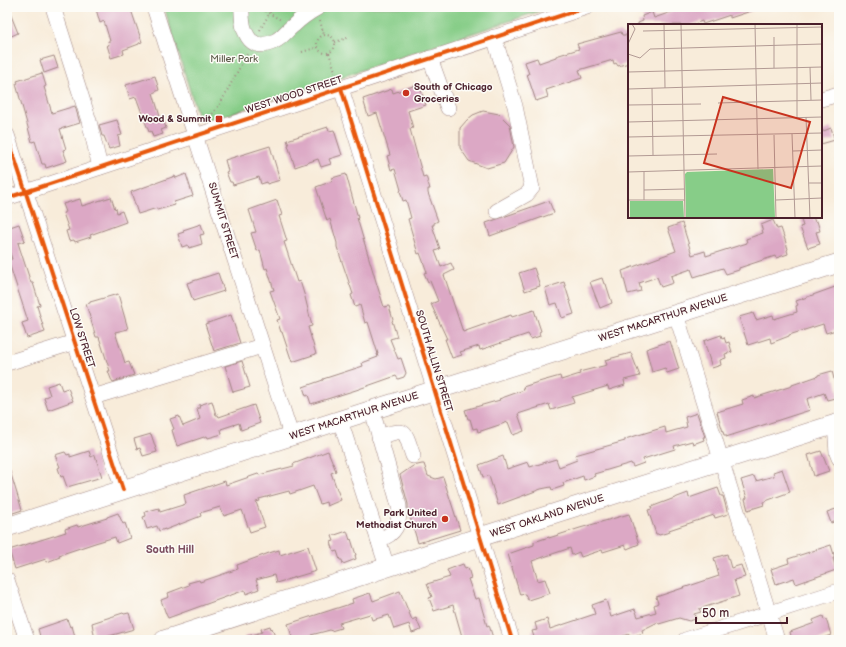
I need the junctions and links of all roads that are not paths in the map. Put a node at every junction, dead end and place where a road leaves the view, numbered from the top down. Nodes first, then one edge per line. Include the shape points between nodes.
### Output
1 (54, 7) edge
2 (154, 7) edge
3 (242, 7) edge
4 (319, 7) edge
5 (584, 7) edge
6 (494, 37) junction
7 (430, 58) junction
8 (339, 82) junction
9 (839, 94) edge
10 (822, 99) edge
11 (448, 108) dead end
12 (7, 135) edge
13 (195, 136) junction
14 (100, 167) junction
15 (26, 192) junction
16 (7, 198) edge
17 (497, 211) dead end
18 (839, 263) edge
19 (676, 314) junction
20 (75, 342) junction
21 (262, 346) junction
22 (7, 363) edge
23 (435, 390) junction
24 (93, 397) junction
25 (372, 410) junction
26 (340, 420) junction
27 (837, 423) edge
28 (291, 435) junction
29 (379, 437) junction
30 (413, 456) dead end
31 (839, 458) edge
32 (721, 460) junction
33 (123, 490) junction
34 (7, 527) edge
35 (480, 537) junction
36 (378, 540) junction
37 (387, 568) junction
38 (7, 580) edge
39 (839, 591) edge
40 (769, 613) junction
41 (27, 640) edge
42 (164, 640) edge
43 (512, 640) edge
44 (685, 640) edge
45 (777, 640) edge

1 - 14 street via 89,121
2 - 13 street, SUMMIT STREET
3 - 4 street via 244,31 253,43 264,45 276,41
5 - 6 street, WEST WOOD STREET
6 - 7 street, WEST WOOD STREET
6 - 17 street via 515,106 532,188 527,194
7 - 8 street, WEST WOOD STREET
7 - 11 street
8 - 13 street, WEST WOOD STREET
8 - 23 street, SOUTH ALLIN STREET
9 - 10 street
12 - 15 street, LOW STREET
13 - 14 street, WEST WOOD STREET
13 - 21 street, SUMMIT STREET
14 - 15 street, WEST WOOD STREET
15 - 16 street, WEST WOOD STREET
15 - 20 street, LOW STREET
18 - 19 main road, WEST MACARTHUR AVENUE
19 - 23 main road, WEST MACARTHUR AVENUE
19 - 32 street
20 - 22 street
20 - 24 street, LOW STREET
21 - 24 street
21 - 28 street, SUMMIT STREET
23 - 25 main road, WEST MACARTHUR AVENUE
23 - 35 street, SOUTH ALLIN STREET
24 - 33 street, LOW STREET
25 - 26 main road, WEST MACARTHUR AVENUE
25 - 29 street
26 - 28 main road, WEST MACARTHUR AVENUE
26 - 36 street
27 - 31 street
27 - 32 main road, WEST OAKLAND AVENUE
28 - 33 main road, WEST MACARTHUR AVENUE
29 - 30 street via 403,431
29 - 36 street via 400,512 392,533 387,538
32 - 35 main road, WEST OAKLAND AVENUE
32 - 40 street
33 - 34 main road, WEST MACARTHUR AVENUE
35 - 37 main road, WEST OAKLAND AVENUE
35 - 43 street, SOUTH ALLIN STREET
36 - 37 street
37 - 42 main road, WEST OAKLAND AVENUE
38 - 41 street
39 - 40 street
40 - 44 street
40 - 45 street

